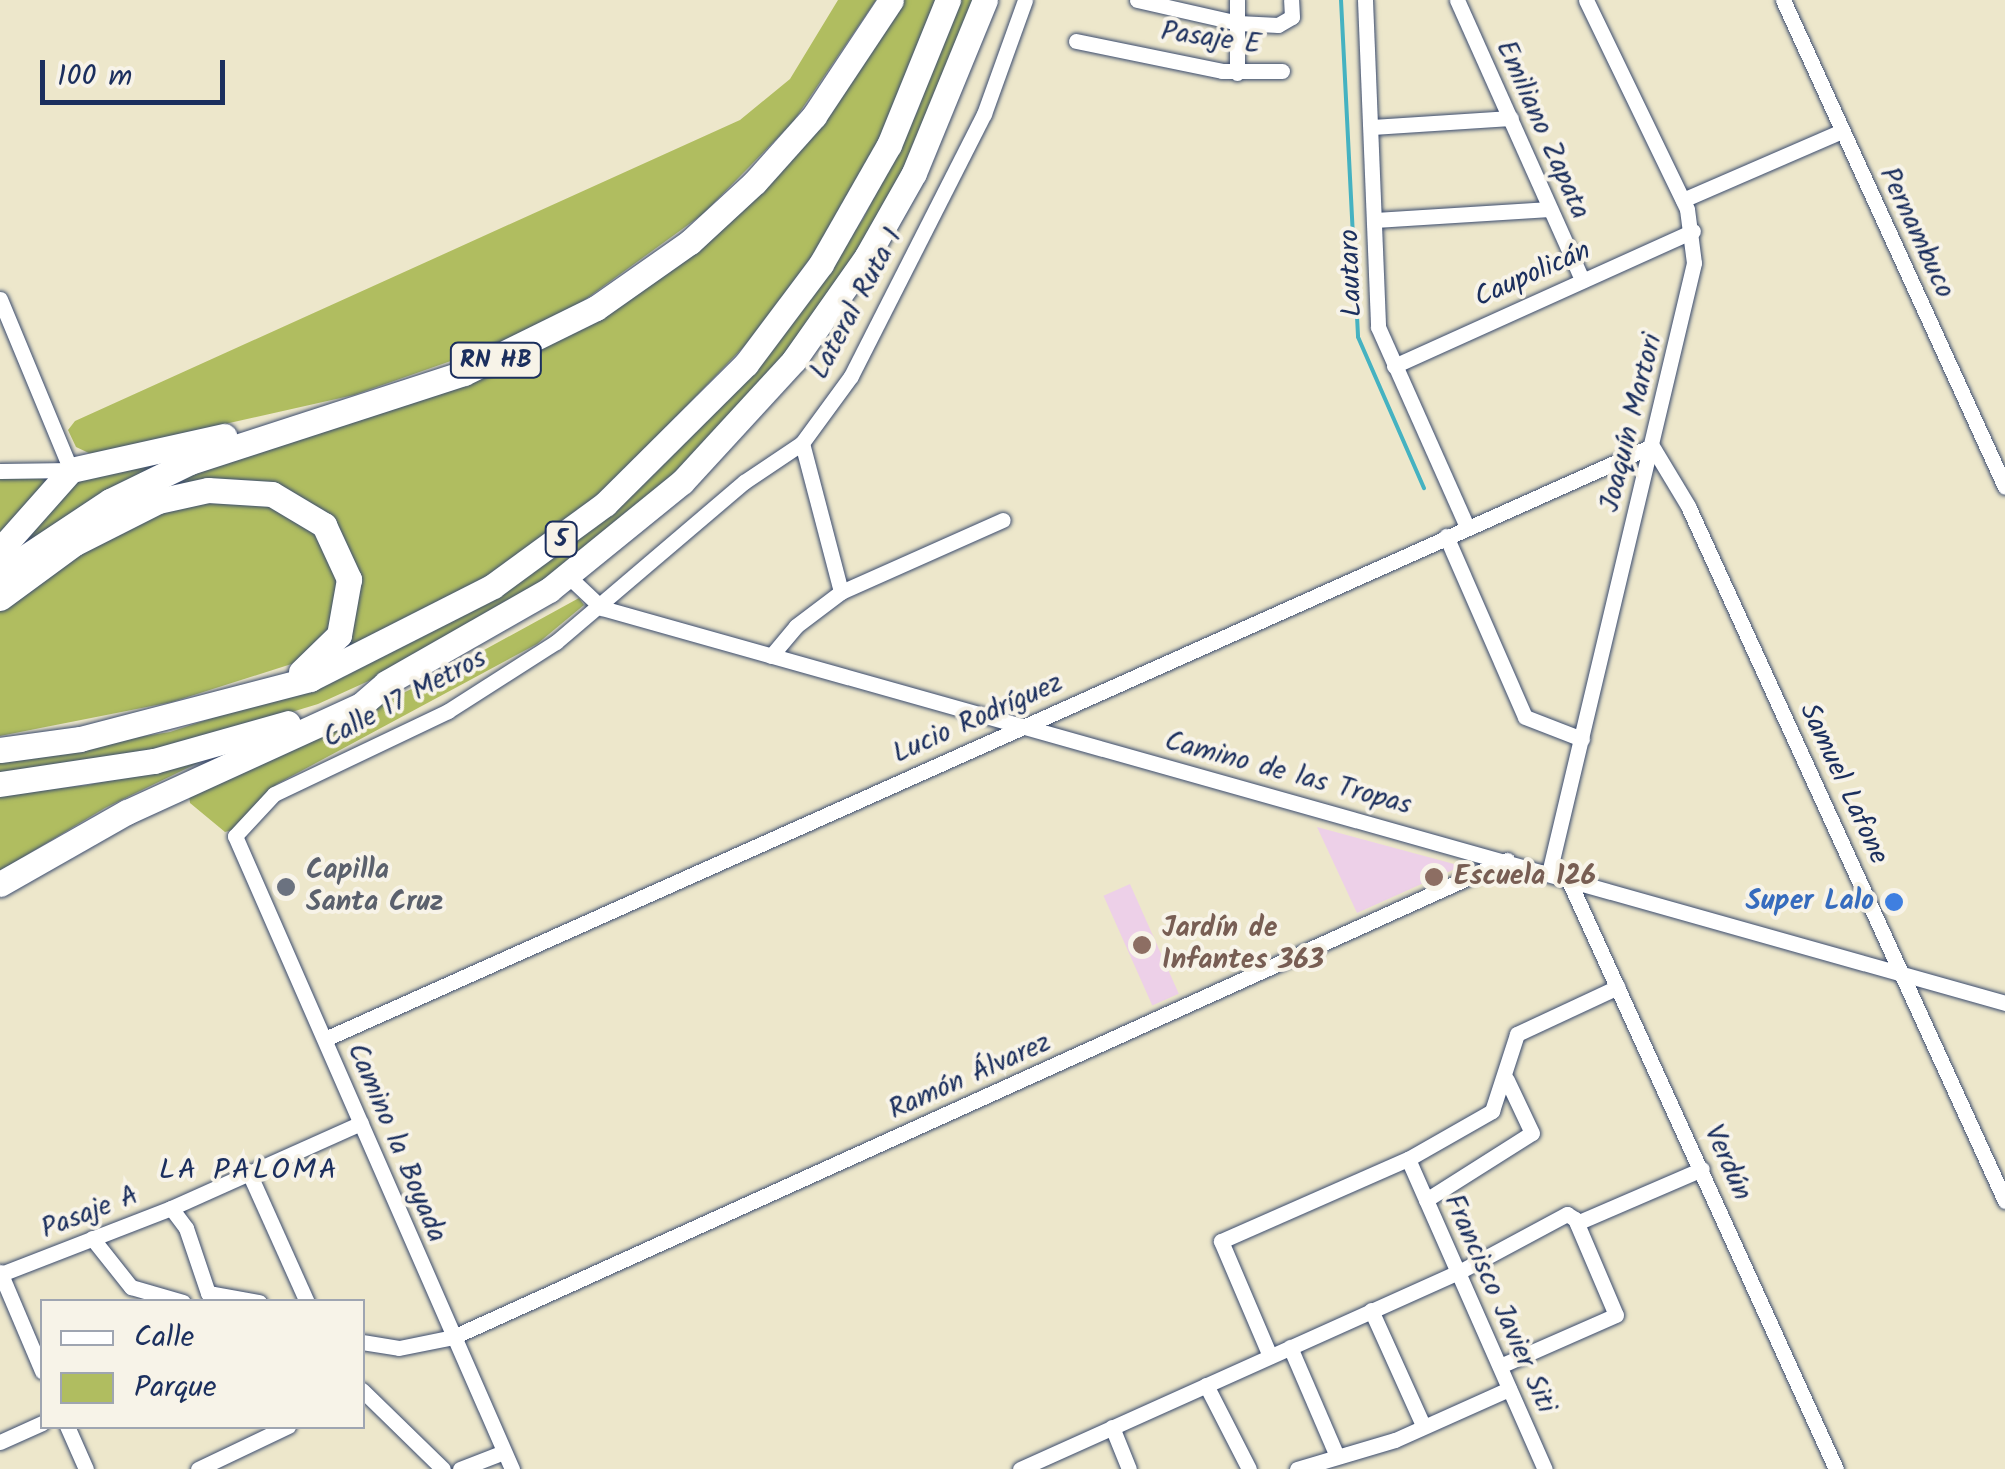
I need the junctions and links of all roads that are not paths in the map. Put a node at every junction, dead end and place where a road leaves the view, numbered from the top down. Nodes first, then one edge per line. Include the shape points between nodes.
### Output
1 (891, 0) edge
2 (948, 0) edge
3 (984, 0) edge
4 (1025, 0) edge
5 (1137, 0) edge
6 (1237, 0) edge
7 (1291, 0) edge
8 (1365, 0) edge
9 (1457, 0) edge
10 (1586, 0) edge
11 (1783, 0) edge
12 (1238, 24) junction
13 (1076, 41) dead end
14 (1282, 72) dead end
15 (1237, 73) junction
16 (1511, 118) junction
17 (1372, 127) junction
18 (1842, 131) junction
19 (1683, 200) junction
20 (1550, 209) junction
21 (1375, 220) junction
22 (1693, 232) junction
23 (1582, 280) junction
24 (0, 300) edge
25 (1394, 366) junction
26 (283, 430) junction
27 (802, 442) junction
28 (1652, 446) junction
29 (2001, 465) edge
30 (0, 470) edge
31 (71, 470) junction
32 (2005, 487) edge
33 (1003, 520) dead end
34 (1467, 527) junction
35 (1446, 536) junction
36 (0, 550) edge
37 (0, 574) edge
38 (568, 576) junction
39 (840, 592) junction
40 (0, 598) edge
41 (602, 608) junction
42 (772, 656) junction
43 (386, 683) junction
44 (258, 693) junction
45 (1022, 727) junction
46 (1582, 740) junction
47 (0, 750) edge
48 (0, 784) edge
49 (235, 836) joint
50 (1506, 860) junction
51 (1550, 873) junction
52 (1568, 879) junction
53 (0, 884) edge
54 (1902, 974) junction
55 (1618, 986) junction
56 (2005, 1003) edge
57 (326, 1039) junction
58 (1507, 1080) junction
59 (361, 1123) junction
60 (1408, 1158) junction
61 (1702, 1168) junction
62 (250, 1173) junction
63 (1426, 1200) junction
64 (2005, 1201) edge
65 (171, 1208) junction
66 (1572, 1218) junction
67 (92, 1238) junction
68 (0, 1273) edge
69 (1458, 1273) junction
70 (206, 1297) edge
71 (173, 1299) edge
72 (306, 1299) edge
73 (1371, 1310) junction
74 (453, 1337) junction
75 (365, 1342) edge
76 (1290, 1347) junction
77 (1270, 1356) junction
78 (40, 1366) edge
79 (1500, 1366) junction
80 (1206, 1385) junction
81 (1509, 1388) junction
82 (365, 1393) edge
83 (40, 1424) edge
84 (1423, 1424) junction
85 (1112, 1427) junction
86 (67, 1429) edge
87 (282, 1429) edge
88 (0, 1442) edge
89 (504, 1452) junction
90 (1336, 1456) junction
91 (86, 1469) edge
92 (198, 1469) edge
93 (443, 1469) edge
94 (460, 1469) edge
95 (512, 1469) edge
96 (1020, 1469) edge
97 (1129, 1469) edge
98 (1250, 1469) edge
99 (1297, 1469) edge
100 (1545, 1469) edge
101 (1836, 1469) edge

1 - 26 highway, RN HB via 786,150 709,225 631,285 464,374
2 - 44 highway, 5 via 907,107 842,231 772,332 694,421 605,504 493,586 349,663
3 - 38 highway via 914,173 836,304 706,460
4 - 27 street, Lateral Ruta 1 via 984,114 851,376
5 - 12 street
6 - 12 street
7 - 12 street via 1288,24
8 - 17 street, Lautaro
9 - 16 street, Emiliano Zapata
10 - 19 street, Joaquín Martori
11 - 18 street, Pernambuco
12 - 15 street
13 - 15 street, Pasaje E
14 - 15 street, Pasaje E
16 - 17 street
16 - 20 street, Emiliano Zapata
17 - 21 street, Lautaro
18 - 19 street
18 - 29 street, Pernambuco
19 - 22 street, Joaquín Martori
20 - 21 street
20 - 23 street, Emiliano Zapata
21 - 25 street, Lautaro via 1378,327
22 - 23 street, Caupolicán
22 - 28 street, Joaquín Martori via 1690,291
23 - 25 street, Caupolicán
24 - 31 street
25 - 34 street, Lautaro
26 - 31 highway via 256,429
26 - 37 highway, RN HB via 136,488
27 - 39 street
27 - 41 street, Lateral Ruta 1 via 744,482
28 - 34 street, Lucio Rodríguez
28 - 46 street, Joaquín Martori
28 - 54 street, Samuel Lafone via 1688,506
29 - 32 street, Pernambuco
30 - 31 street
31 - 36 highway
33 - 39 street
34 - 35 street, Lucio Rodríguez
35 - 45 street, Lucio Rodríguez
35 - 46 street via 1526,717
38 - 41 street, Camino de las Tropas
38 - 43 highway via 502,622
39 - 42 street via 796,626
40 - 44 highway via 76,542 158,501 224,489 287,500 334,538 349,579 348,607 322,658
41 - 42 street, Camino de las Tropas
41 - 49 street, Calle 17 Metros via 448,711 274,794
42 - 45 street, Camino de las Tropas
43 - 48 highway via 212,746
43 - 53 highway via 361,705 127,812
44 - 47 highway, 5 via 80,739
45 - 50 street, Camino de las Tropas
45 - 57 street, Lucio Rodríguez
46 - 51 street, Joaquín Martori
49 - 57 street, Camino la Boyada
50 - 51 street, Camino de las Tropas
50 - 74 street, Ramón Álvarez
51 - 52 street, Camino de las Tropas
52 - 54 street, Camino de las Tropas
52 - 55 street, Verdún
54 - 56 street, Camino de las Tropas
54 - 64 street, Samuel Lafone
55 - 58 street via 1517,1034
55 - 61 street, Verdún
57 - 59 street, Camino la Boyada
58 - 60 street via 1495,1109
58 - 63 street via 1532,1133
59 - 62 street, Pasaje A
59 - 74 street, Camino la Boyada
60 - 63 street, Francisco Javier Siti
60 - 77 street via 1221,1241
61 - 66 street
61 - 101 street, Verdún
62 - 65 street, Pasaje A
62 - 72 street
63 - 69 street, Francisco Javier Siti
65 - 67 street, Pasaje A
65 - 70 street via 186,1228
66 - 69 street
66 - 79 street via 1616,1315
67 - 68 street, Pasaje A
67 - 71 street via 131,1287
68 - 78 street
69 - 73 street
69 - 79 street, Francisco Javier Siti
73 - 76 street
73 - 84 street
74 - 75 street, Ramón Álvarez via 399,1348
74 - 89 street, Camino la Boyada
76 - 77 street
76 - 90 street
77 - 80 street
79 - 81 street, Francisco Javier Siti
80 - 85 street
80 - 98 street
81 - 84 street
81 - 100 street, Francisco Javier Siti
82 - 93 street
83 - 88 street
84 - 90 street via 1395,1440
85 - 96 street
85 - 97 street
86 - 91 street
87 - 92 street
89 - 94 street
89 - 95 street, Camino la Boyada
90 - 99 street

